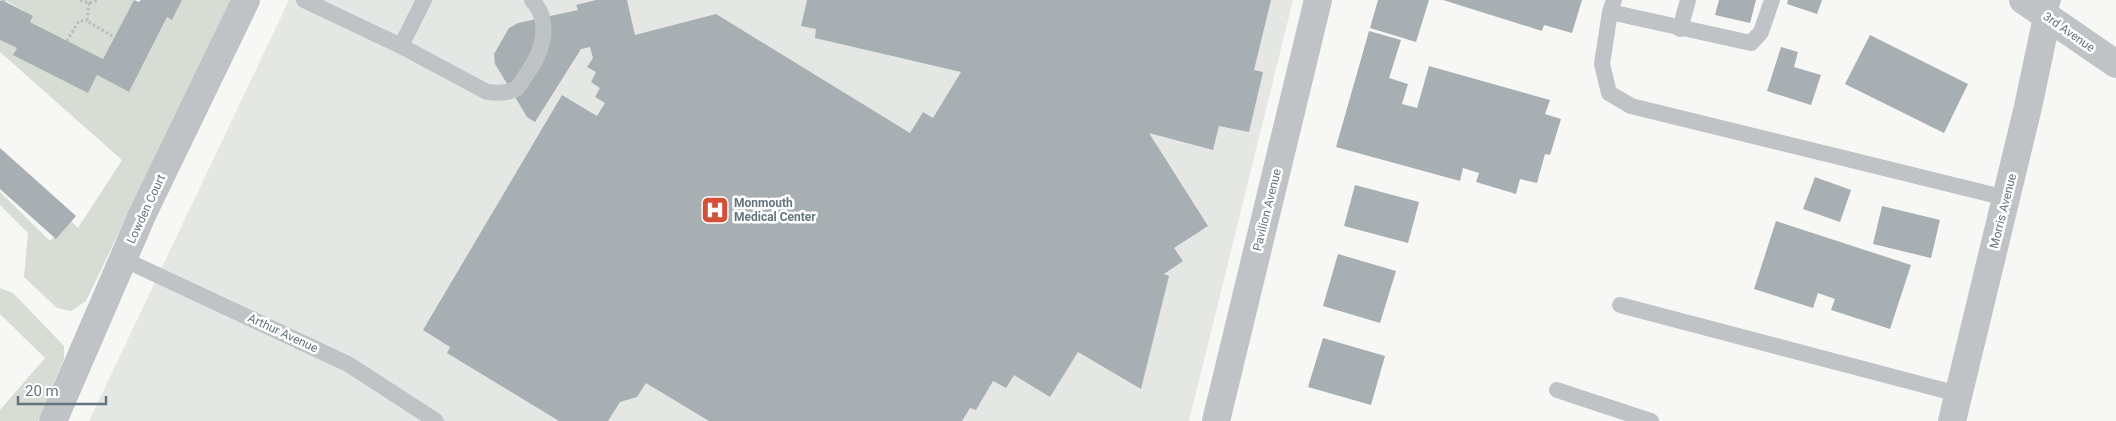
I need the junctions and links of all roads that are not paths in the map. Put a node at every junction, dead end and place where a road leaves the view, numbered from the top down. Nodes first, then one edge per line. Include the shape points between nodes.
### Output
1 (246, 0) edge
2 (304, 0) edge
3 (424, 0) edge
4 (532, 0) edge
5 (1318, 0) edge
6 (1688, 0) edge
7 (1772, 0) edge
8 (2023, 0) edge
9 (1612, 6) edge
10 (2050, 8) edge
11 (1680, 29) junction
12 (401, 46) junction
13 (2116, 64) edge
14 (2006, 198) junction
15 (123, 259) junction
16 (1620, 305) dead end
17 (1557, 390) dead end
18 (1958, 394) junction
19 (53, 421) edge
20 (436, 421) edge
21 (1216, 421) edge
22 (1651, 421) edge
23 (1952, 421) edge

1 - 15 street, Lowden Court
2 - 12 lane
3 - 12 lane
4 - 12 lane via 542,22 544,35 540,51 516,88 502,93 487,92
5 - 21 street, Pavilion Avenue
6 - 11 lane
7 - 11 lane via 1761,32 1751,44
8 - 10 street, 3rd Avenue
9 - 11 lane
9 - 14 lane via 1602,64 1609,93 1631,106
10 - 13 street, 3rd Avenue
10 - 14 street, Morris Avenue
14 - 18 street, Morris Avenue
15 - 19 street, Lowden Court
15 - 20 lane, Arthur Avenue via 348,364
16 - 18 lane
17 - 22 lane
18 - 23 street, Morris Avenue

